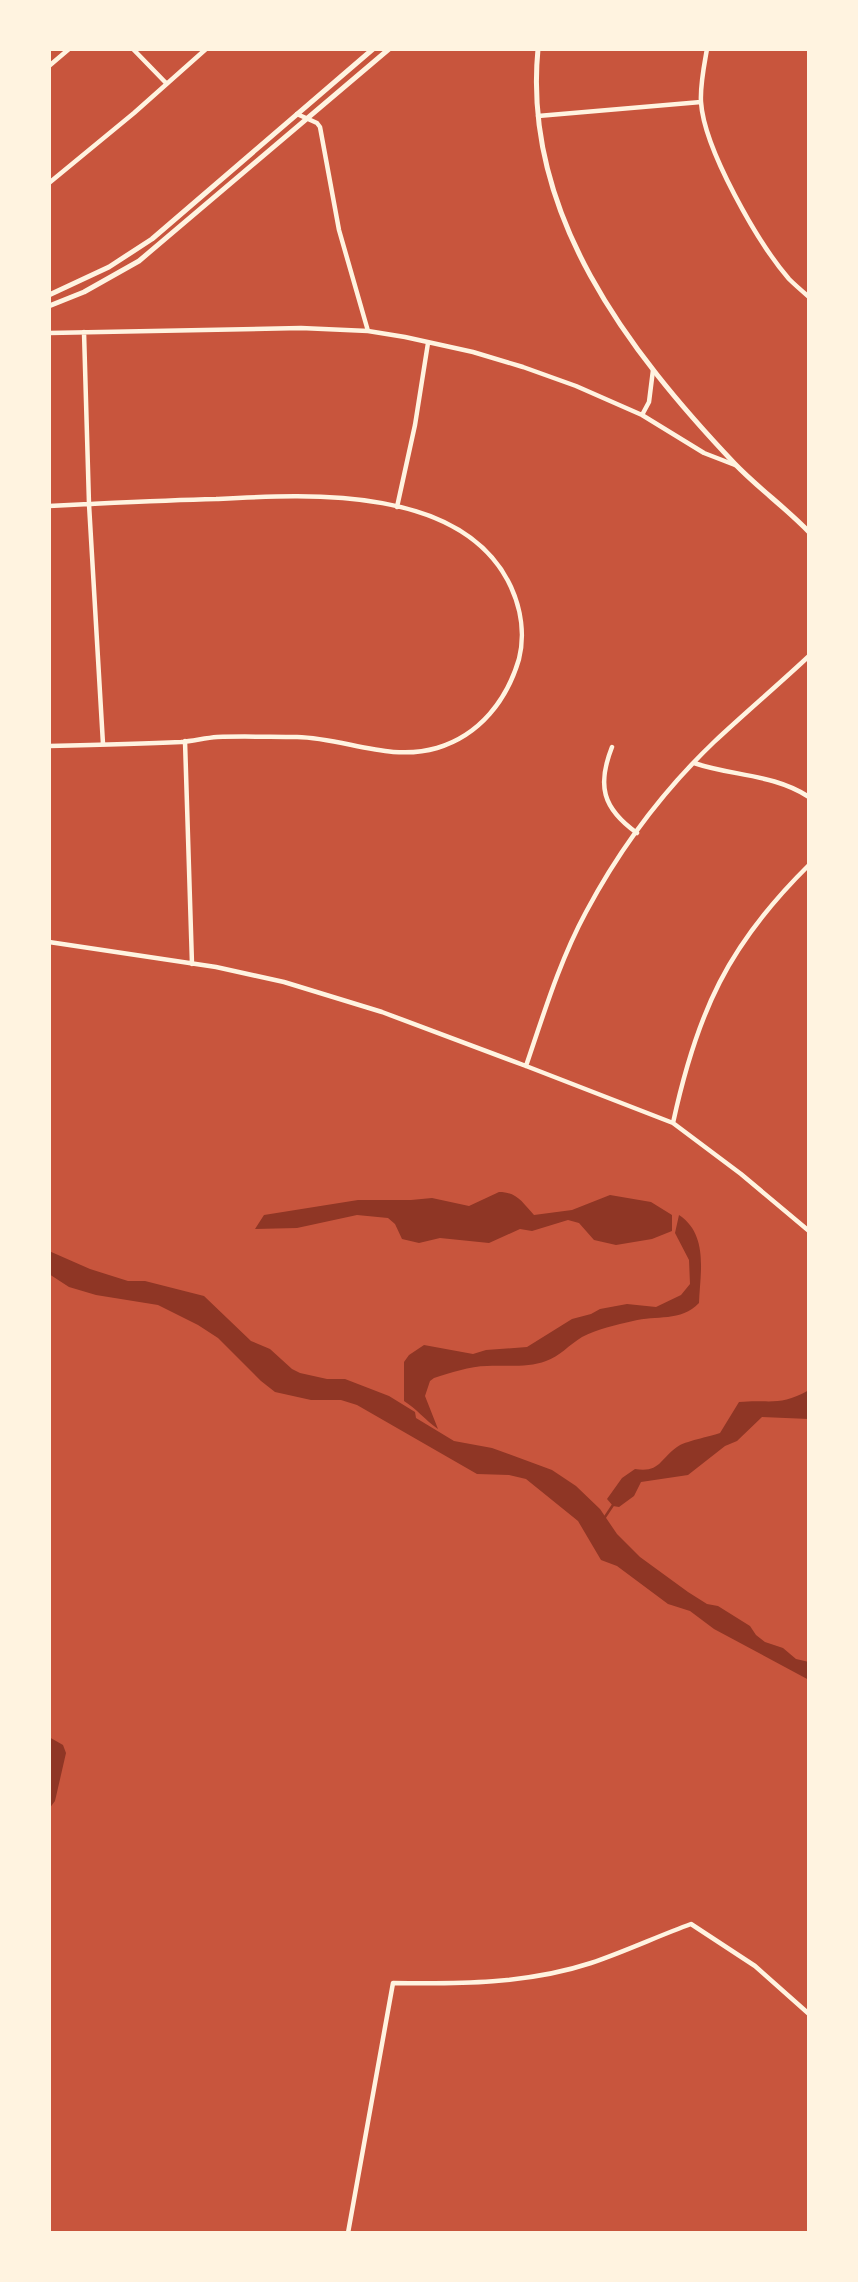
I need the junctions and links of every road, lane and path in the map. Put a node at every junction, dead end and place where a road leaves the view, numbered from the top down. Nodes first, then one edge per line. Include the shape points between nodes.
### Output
1 (69, 49) edge
2 (133, 49) edge
3 (206, 49) edge
4 (373, 49) edge
5 (389, 49) edge
6 (538, 49) edge
7 (707, 49) edge
8 (49, 66) edge
9 (166, 83) junction
10 (701, 102) junction
11 (297, 114) junction
12 (538, 117) junction
13 (309, 119) junction
14 (49, 183) edge
15 (49, 295) edge
16 (809, 297) edge
17 (49, 306) edge
18 (84, 331) junction
19 (368, 331) junction
20 (49, 333) edge
21 (428, 342) junction
22 (653, 370) junction
23 (642, 415) junction
24 (737, 466) junction
25 (89, 504) junction
26 (49, 506) edge
27 (397, 507) junction
28 (809, 533) edge
29 (809, 656) edge
30 (186, 741) junction
31 (103, 744) junction
32 (49, 746) edge
33 (612, 747) dead end
34 (694, 763) junction
35 (809, 797) edge
36 (637, 833) junction
37 (809, 865) edge
38 (49, 942) edge
39 (192, 964) junction
40 (527, 1066) junction
41 (673, 1123) junction
42 (809, 1231) edge
43 (809, 2014) edge
44 (348, 2233) edge

1 - 8 street
2 - 9 street
3 - 9 street
4 - 11 street
5 - 13 street
6 - 12 street
7 - 10 street
9 - 14 street
10 - 12 street
10 - 16 street via 727,180 770,252
11 - 13 street
11 - 15 street via 134,253
12 - 22 street via 548,178 571,240 603,299
13 - 17 street via 139,261
13 - 19 street via 322,132 339,230
18 - 19 street
18 - 20 street
18 - 25 street
19 - 21 street
21 - 23 street via 523,367
21 - 27 street
22 - 23 street via 649,402
22 - 24 street
23 - 24 street via 704,453
24 - 28 street
25 - 26 street
25 - 27 street via 316,496
25 - 31 street
27 - 30 street via 473,539 492,555 517,598 520,653 514,676 489,716 449,744 404,754 299,737
29 - 34 street
30 - 31 street
30 - 39 street
31 - 32 street
33 - 36 street via 604,768 605,793 621,821
34 - 35 street via 769,779
34 - 36 street
36 - 40 street via 585,913
37 - 41 street via 745,937 718,982 689,1059
38 - 39 street
39 - 40 street via 309,989
40 - 41 street
41 - 42 street
43 - 44 street via 755,1966 691,1924 591,1963 526,1978 393,1983

